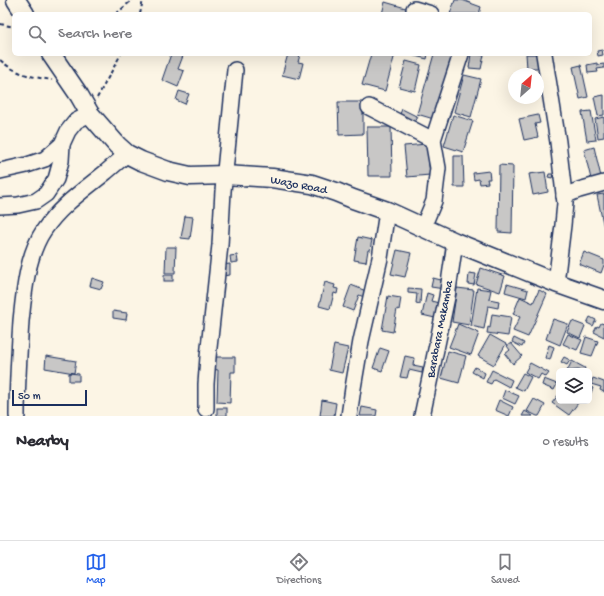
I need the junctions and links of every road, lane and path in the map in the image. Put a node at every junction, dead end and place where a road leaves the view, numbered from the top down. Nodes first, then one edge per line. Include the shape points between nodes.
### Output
1 (16, 0) edge
2 (132, 0) edge
3 (143, 0) edge
4 (414, 9) dead end
5 (24, 12) edge
6 (118, 12) edge
7 (140, 12) edge
8 (424, 12) edge
9 (0, 24) edge
10 (12, 27) edge
11 (52, 56) edge
12 (121, 56) edge
13 (460, 56) edge
14 (544, 56) edge
15 (0, 60) edge
16 (235, 70) dead end
17 (55, 80) dead end
18 (369, 107) dead end
19 (90, 113) junction
20 (433, 140) junction
21 (62, 144) junction
22 (127, 154) junction
23 (0, 171) edge
24 (225, 175) junction
25 (604, 183) edge
26 (564, 196) junction
27 (0, 206) edge
28 (387, 211) junction
29 (423, 227) junction
30 (455, 242) junction
31 (556, 283) junction
32 (604, 300) edge
33 (206, 409) dead end
34 (17, 416) edge
35 (349, 416) edge
36 (422, 416) edge

1 - 5 main road
2 - 6 path
3 - 7 path
4 - 8 street
9 - 10 path
11 - 19 main road, Wazo Road
12 - 19 path
13 - 20 street
14 - 26 street
15 - 17 path via 21,73
16 - 24 street
18 - 20 street
19 - 21 street via 76,121
19 - 22 main road, Wazo Road
20 - 29 street via 438,168 434,201
21 - 23 street via 45,159
21 - 27 street via 56,179 46,194 36,201
22 - 24 main road, Wazo Road via 168,171 190,176
22 - 34 street via 56,214 43,231 34,250 23,297
24 - 28 main road, Wazo Road via 312,184
24 - 33 street via 208,357
25 - 26 street
26 - 31 street
28 - 29 main road, Wazo Road
28 - 35 street
29 - 30 main road, Wazo Road
30 - 31 main road, Wazo Road
30 - 36 street, Barabara Makamba via 447,296
31 - 32 main road, Wazo Road

